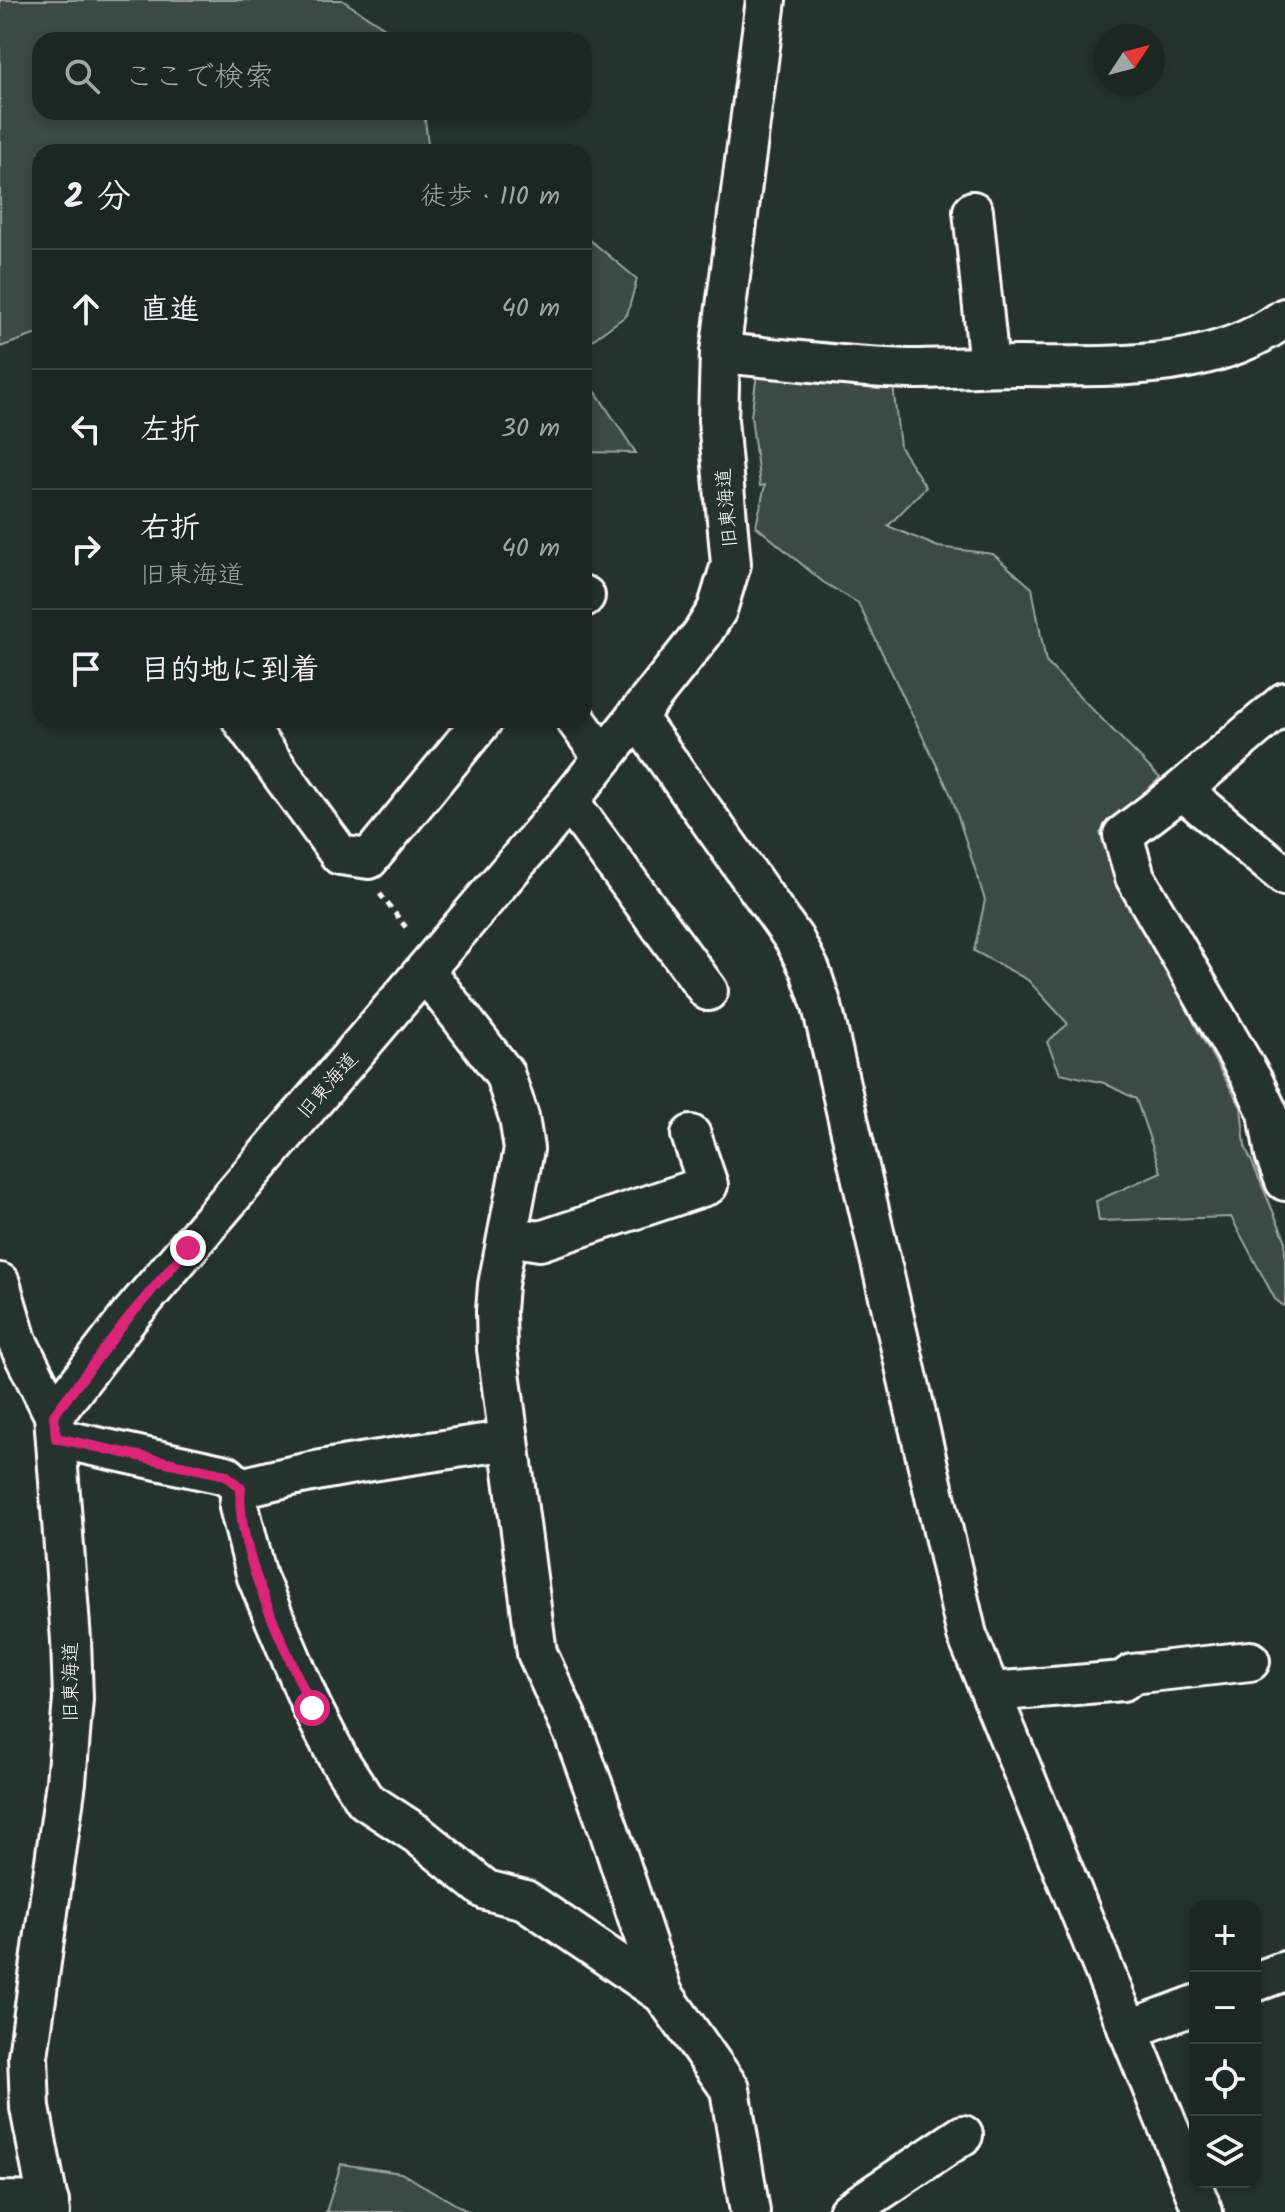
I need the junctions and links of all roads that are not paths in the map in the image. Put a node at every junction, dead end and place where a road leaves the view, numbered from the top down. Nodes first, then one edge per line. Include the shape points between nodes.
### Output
1 (766, 0) edge
2 (973, 211) dead end
3 (1285, 318) edge
4 (720, 353) junction
5 (989, 366) junction
6 (1285, 702) edge
7 (636, 716) junction
8 (237, 728) edge
9 (476, 728) edge
10 (582, 728) edge
11 (603, 757) junction
12 (1182, 790) junction
13 (569, 801) junction
14 (1285, 876) edge
15 (430, 965) junction
16 (708, 991) dead end
17 (691, 1135) dead end
18 (1282, 1164) edge
19 (508, 1236) junction
20 (0, 1283) edge
21 (55, 1427) junction
22 (509, 1440) junction
23 (241, 1488) junction
24 (1250, 1661) dead end
25 (992, 1692) junction
26 (1285, 1971) edge
27 (1261, 1980) edge
28 (663, 1994) junction
29 (1189, 2007) edge
30 (1128, 2030) junction
31 (963, 2135) dead end
32 (0, 2201) edge
33 (50, 2207) edge
34 (750, 2212) edge
35 (848, 2212) edge
36 (1203, 2212) edge

1 - 4 street, 旧東海道
2 - 5 street
3 - 5 street via 1235,343 1140,366
4 - 5 street via 907,369
4 - 7 street, 旧東海道 via 718,420 731,564 717,610 702,634
6 - 12 street
7 - 11 street, 旧東海道
7 - 25 street via 794,939 810,970 967,1635
8 - 9 street via 340,855 369,859
10 - 11 street
11 - 13 street, 旧東海道
12 - 14 street
12 - 18 street via 1123,835 1135,877 1259,1093
13 - 15 street, 旧東海道
13 - 16 street
15 - 19 street via 504,1073 519,1117 524,1149
15 - 21 street, 旧東海道 via 129,1317
17 - 19 street via 708,1185 540,1241
19 - 22 street via 496,1311
20 - 21 street via 17,1341
21 - 23 street via 226,1475
21 - 33 street, 旧東海道 via 73,1699 28,2056 30,2108
22 - 23 street
22 - 28 street via 537,1653 603,1811
23 - 28 street via 239,1507 257,1577 312,1708 365,1800 486,1890 525,1900
24 - 25 street via 1132,1674 1123,1681
25 - 30 street
26 - 27 street
28 - 34 street via 730,2089
29 - 30 street
30 - 36 street
31 - 35 street
32 - 33 street

